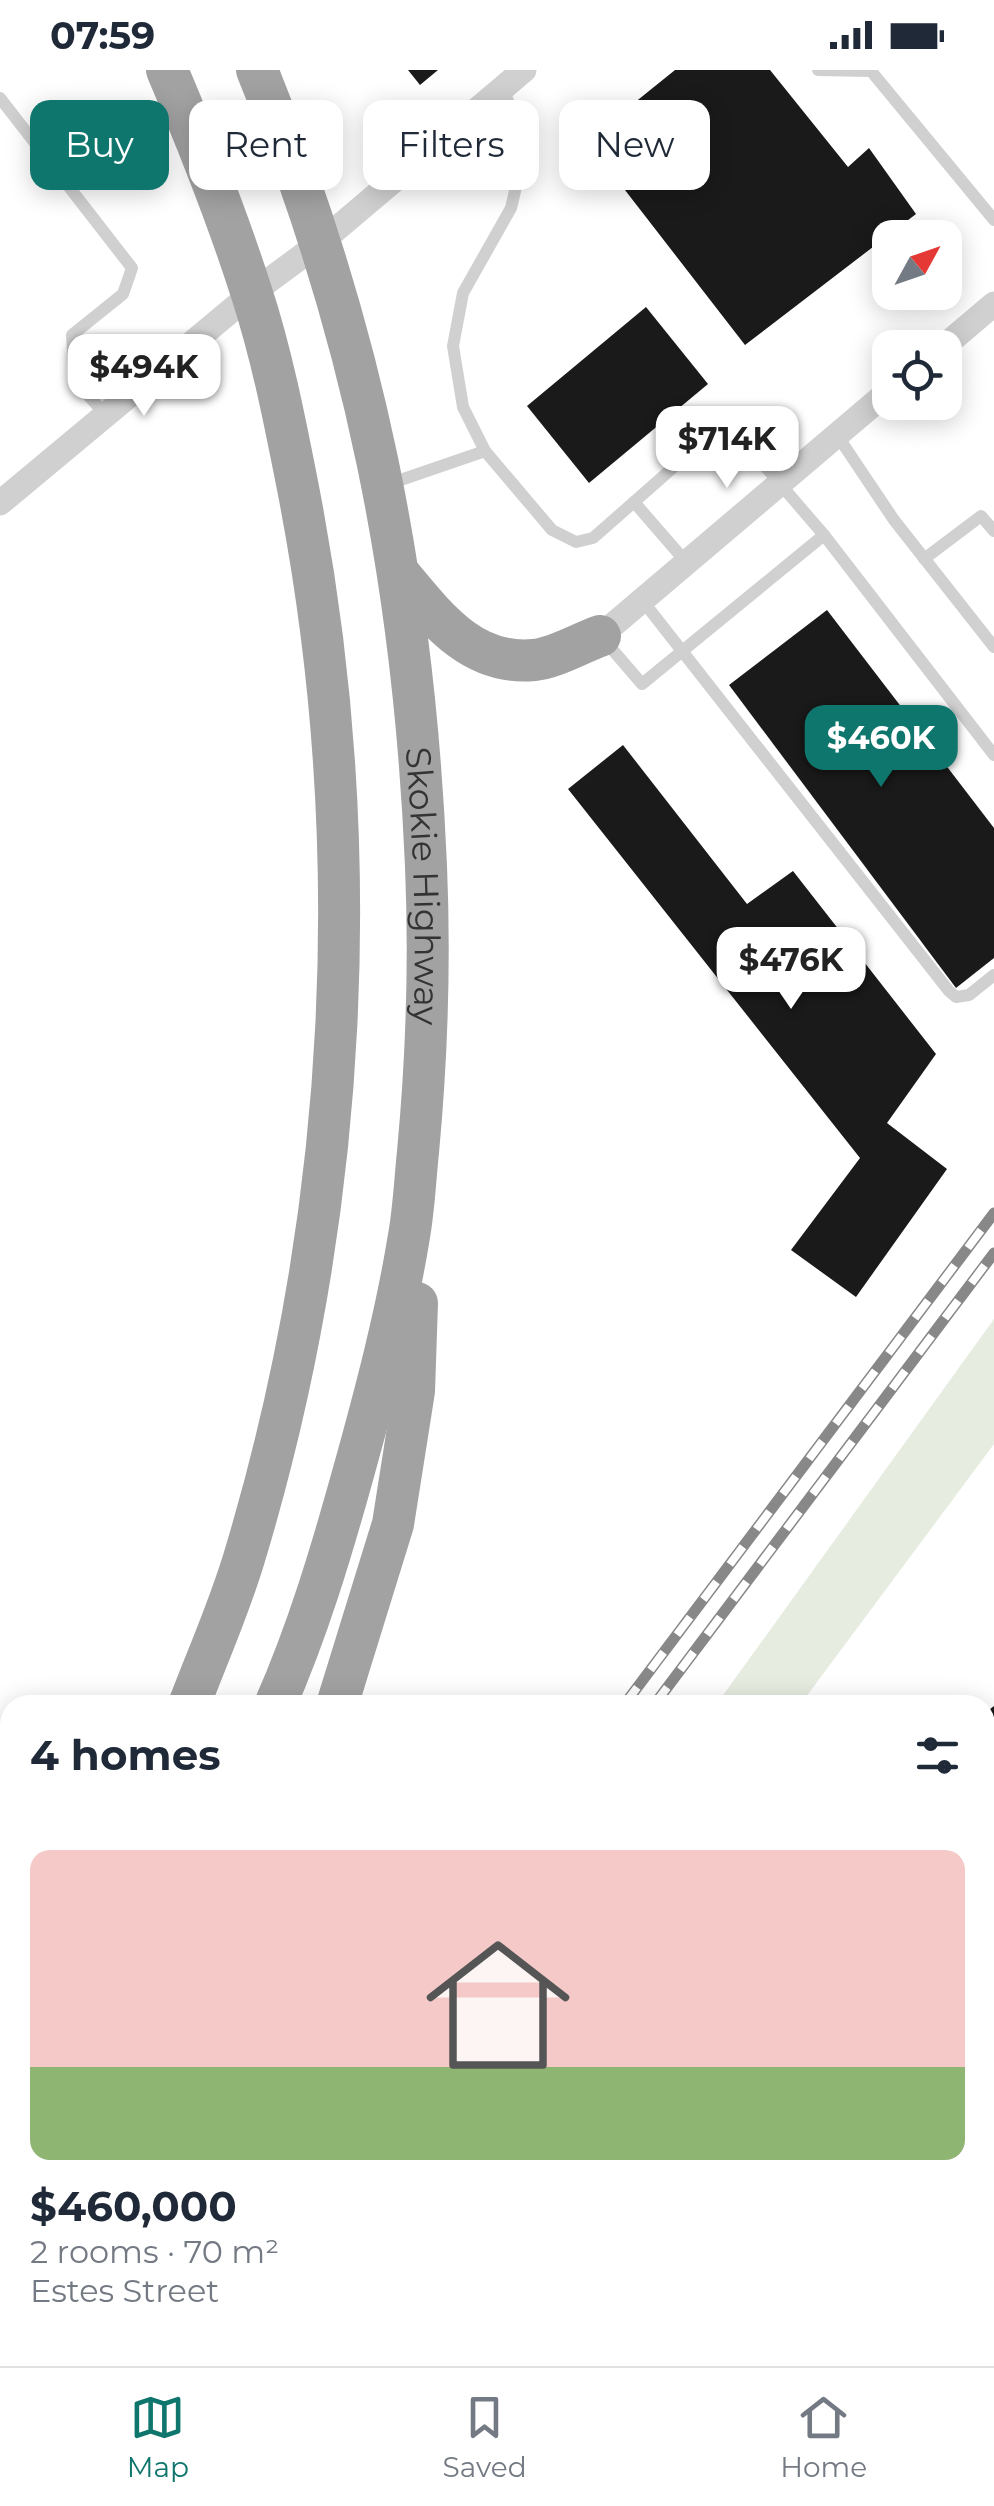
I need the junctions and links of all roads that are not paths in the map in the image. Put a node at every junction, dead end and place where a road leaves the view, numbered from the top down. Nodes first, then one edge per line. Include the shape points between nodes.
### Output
1 (168, 70) edge
2 (258, 70) edge
3 (524, 70) edge
4 (818, 70) edge
5 (503, 87) junction
6 (0, 98) edge
7 (994, 220) edge
8 (321, 242) junction
9 (252, 294) junction
10 (994, 304) edge
11 (962, 331) edge
12 (872, 405) edge
13 (106, 415) junction
14 (837, 434) junction
15 (485, 452) junction
16 (780, 482) junction
17 (384, 486) junction
18 (0, 502) edge
19 (634, 502) junction
20 (994, 532) edge
21 (824, 535) junction
22 (924, 559) junction
23 (686, 562) junction
24 (400, 576) junction
25 (642, 600) junction
26 (600, 636) junction
27 (994, 647) edge
28 (681, 649) junction
29 (994, 755) edge
30 (994, 975) edge
31 (425, 1082) junction
32 (194, 1695) edge
33 (279, 1695) edge
34 (340, 1695) edge

1 - 9 highway
2 - 8 highway, Skokie Highway
3 - 5 street
4 - 7 lane via 871,72
5 - 8 street
5 - 15 lane via 525,149 510,208 463,293 454,346 464,407
6 - 13 lane via 132,268 124,294 72,335 74,381
8 - 9 street
8 - 17 highway, Skokie Highway
9 - 13 street
9 - 32 highway via 285,421 326,662 340,888 338,1002 320,1208 299,1339 244,1559
10 - 11 street
12 - 14 street
13 - 18 street
14 - 16 street
14 - 22 lane
15 - 17 lane
15 - 19 lane via 552,530 576,542 593,538
16 - 19 lane via 726,421
16 - 21 lane
16 - 23 street
17 - 24 highway, Skokie Highway
19 - 23 lane
20 - 22 lane via 981,516
21 - 28 lane
21 - 29 lane
22 - 27 lane
23 - 25 street
24 - 26 highway via 446,630 490,656 536,660
24 - 31 highway, Skokie Highway via 421,750 429,941
25 - 26 street
25 - 28 lane
26 - 28 lane via 642,684
28 - 30 lane via 949,991 965,997
31 - 33 highway, Skokie Highway via 410,1232 384,1366 323,1582
31 - 34 highway via 414,1391 392,1524

